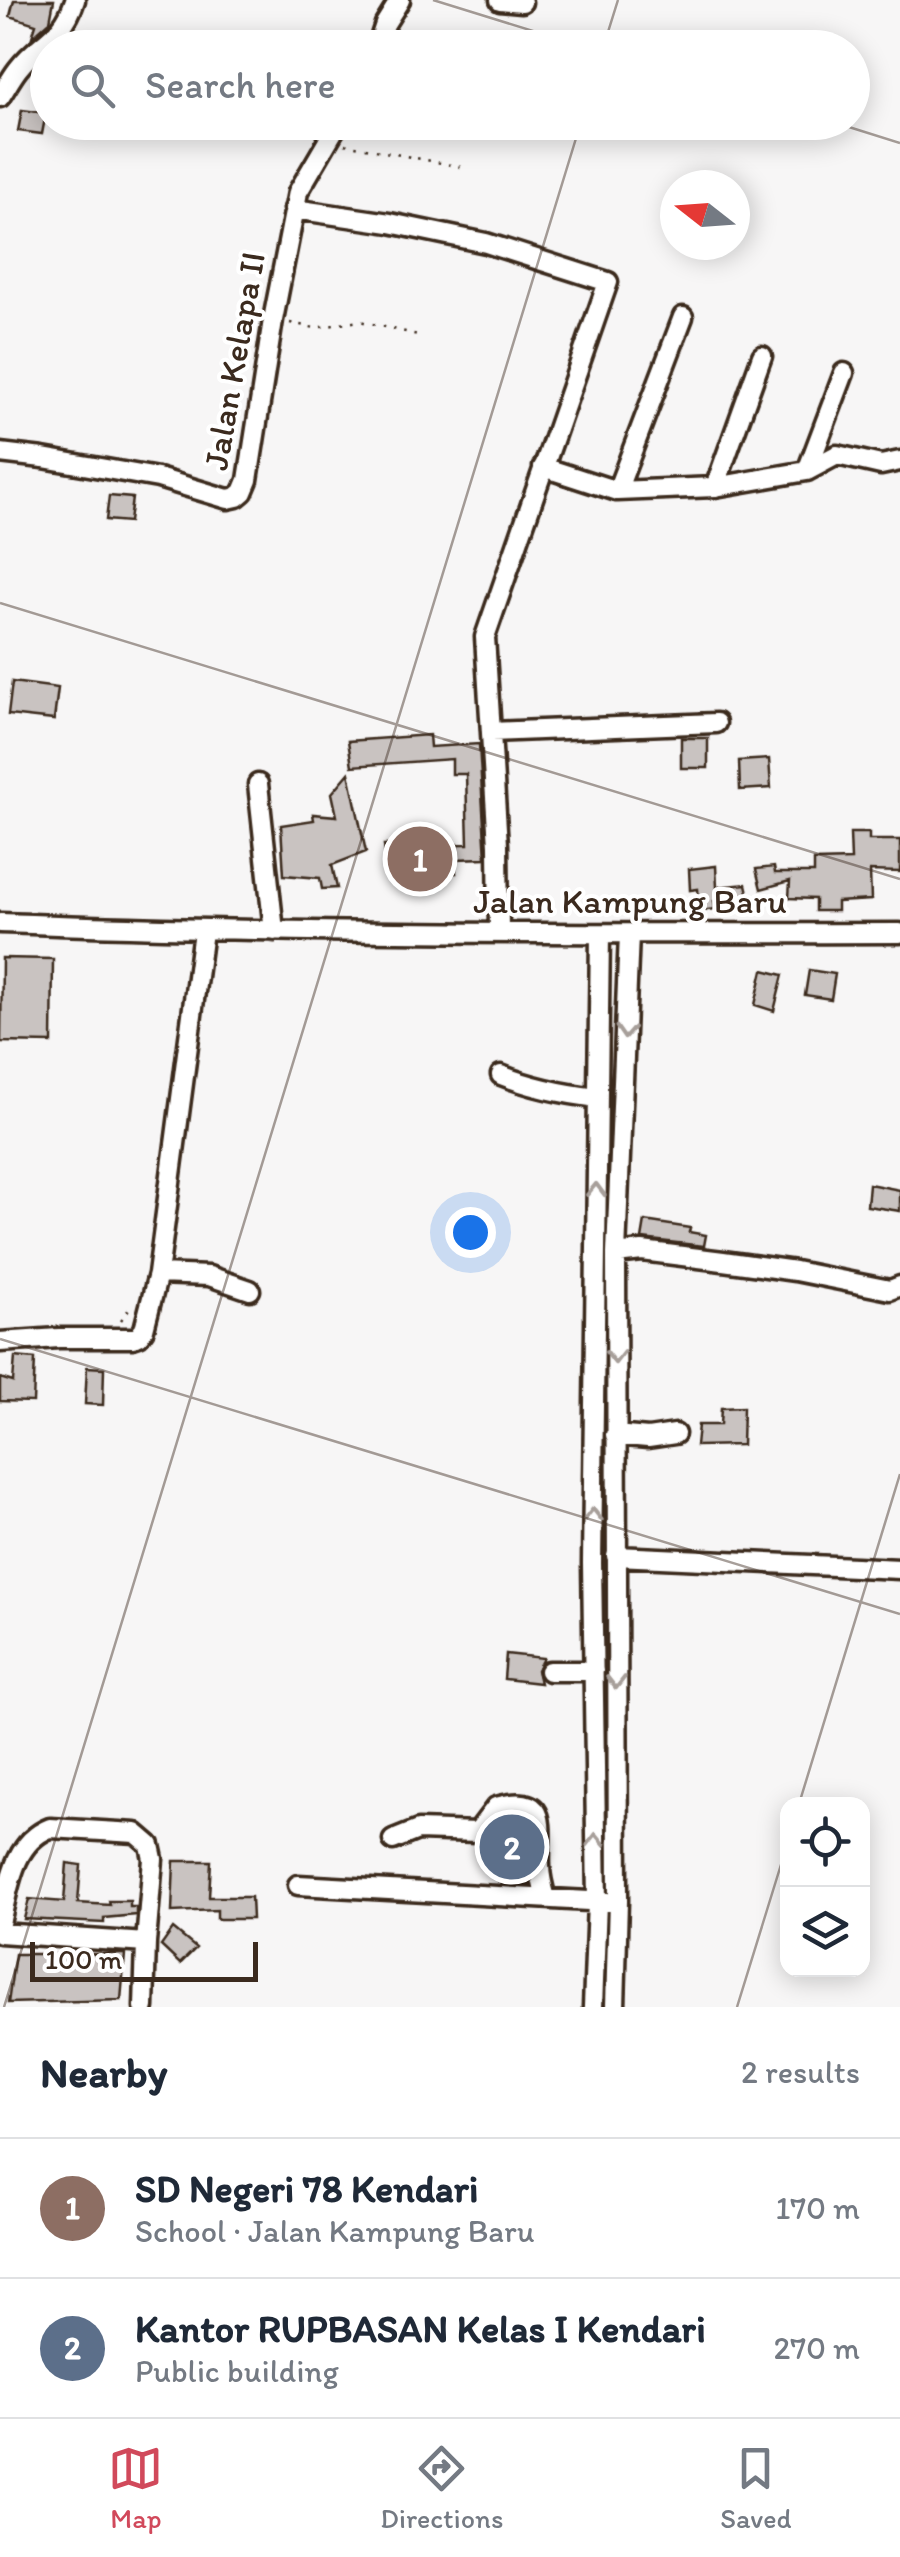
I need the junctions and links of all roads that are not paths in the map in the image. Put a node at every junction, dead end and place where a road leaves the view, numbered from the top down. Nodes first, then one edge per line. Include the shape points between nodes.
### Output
1 (75, 0) edge
2 (400, 0) edge
3 (500, 0) edge
4 (522, 2) edge
5 (61, 30) edge
6 (383, 30) edge
7 (30, 58) edge
8 (0, 97) edge
9 (329, 140) edge
10 (294, 209) junction
11 (683, 316) dead end
12 (762, 356) dead end
13 (844, 373) dead end
14 (0, 453) edge
15 (900, 461) edge
16 (543, 467) junction
17 (807, 471) junction
18 (714, 487) junction
19 (617, 491) junction
20 (716, 723) dead end
21 (491, 732) junction
22 (258, 784) dead end
23 (0, 923) edge
24 (204, 931) junction
25 (274, 931) junction
26 (499, 933) junction
27 (600, 934) junction
28 (629, 934) junction
29 (900, 934) edge
30 (502, 1075) dead end
31 (598, 1098) junction
32 (616, 1254) junction
33 (155, 1284) junction
34 (900, 1286) edge
35 (250, 1290) dead end
36 (0, 1342) edge
37 (615, 1434) junction
38 (675, 1434) dead end
39 (616, 1556) junction
40 (900, 1569) edge
41 (594, 1671) junction
42 (550, 1672) dead end
43 (393, 1840) dead end
44 (298, 1885) dead end
45 (546, 1898) junction
46 (618, 1901) junction
47 (597, 1902) junction
48 (0, 1924) edge
49 (0, 1933) edge
50 (146, 1943) junction
51 (144, 2007) edge
52 (593, 2007) edge
53 (615, 2007) edge

1 - 5 street
2 - 6 street
3 - 4 street
7 - 8 street
9 - 10 street, Jalan Kelapa II
10 - 14 street, Jalan Kelapa II via 248,480 237,498 118,470
10 - 16 street via 486,244 608,282
11 - 19 street
12 - 18 street
13 - 17 street
15 - 17 street via 881,465 837,455
16 - 19 street
16 - 21 street via 485,637
17 - 18 street
18 - 19 street
20 - 21 street
21 - 26 street
22 - 25 street
23 - 24 street, Jalan Kampung Baru
24 - 25 street, Jalan Kampung Baru
24 - 33 street
25 - 26 street, Jalan Kampung Baru
26 - 27 street, Jalan Kampung Baru
27 - 28 street, Jalan Kampung Baru
27 - 31 street
28 - 29 street, Jalan Kampung Baru
28 -> 32 street
30 - 31 street
41 -> 31 street
32 - 34 street via 675,1255 890,1290
32 -> 37 street
33 - 35 street via 209,1276
33 - 36 street via 138,1336
37 - 38 street
37 - 39 street
39 - 40 street
39 -> 46 street
41 - 42 street
47 -> 41 street
43 - 45 street via 418,1830 477,1832 496,1807 525,1804 542,1819
44 - 45 street
45 - 47 street
46 - 47 street
46 - 53 street
47 - 52 street
48 - 50 street via 16,1862 38,1832 136,1833 154,1859
49 - 50 street
50 - 51 street

